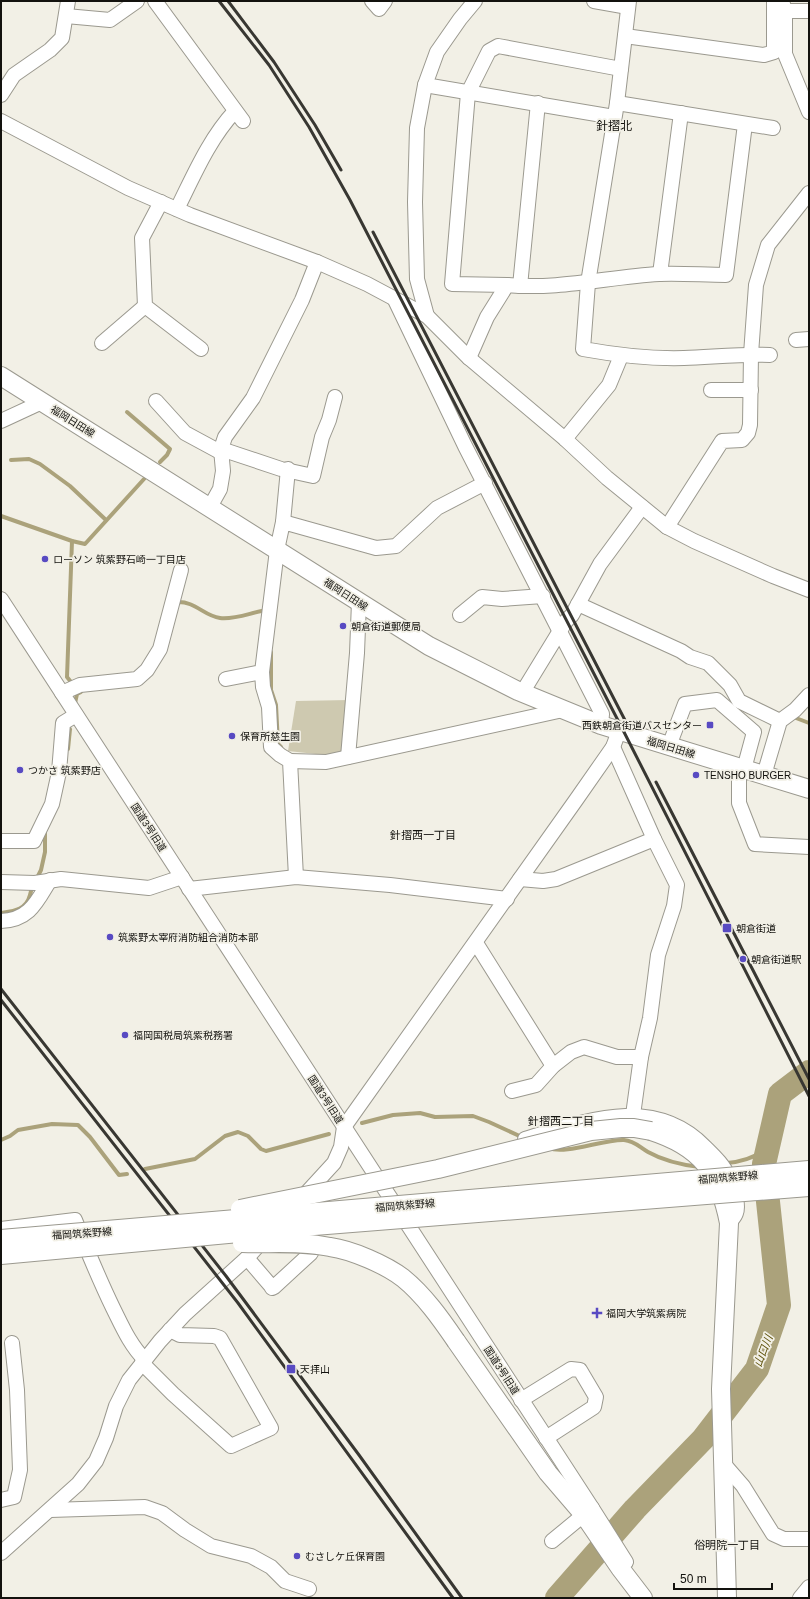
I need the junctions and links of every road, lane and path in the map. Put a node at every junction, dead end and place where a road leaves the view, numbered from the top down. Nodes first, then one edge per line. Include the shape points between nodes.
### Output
1 (68, 1) edge
2 (137, 1) edge
3 (155, 1) edge
4 (372, 1) edge
5 (385, 1) edge
6 (475, 1) edge
7 (594, 1) edge
8 (774, 1) edge
9 (628, 4) edge
10 (783, 6) edge
11 (809, 11) edge
12 (66, 16) junction
13 (625, 36) junction
14 (621, 69) junction
15 (425, 85) junction
16 (468, 93) junction
17 (1, 95) edge
18 (538, 103) junction
19 (617, 103) junction
20 (809, 112) edge
21 (681, 113) junction
22 (614, 117) junction
23 (1, 121) edge
24 (745, 124) junction
25 (773, 128) dead end
26 (809, 193) edge
27 (160, 202) junction
28 (177, 209) junction
29 (317, 262) junction
30 (660, 274) junction
31 (588, 283) junction
32 (513, 285) junction
33 (395, 300) junction
34 (145, 306) junction
35 (427, 316) junction
36 (102, 343) dead end
37 (201, 349) dead end
38 (751, 354) junction
39 (770, 355) dead end
40 (621, 356) junction
41 (469, 358) junction
42 (1, 376) edge
43 (711, 390) dead end
44 (751, 390) junction
45 (335, 397) dead end
46 (156, 401) dead end
47 (42, 402) junction
48 (1, 421) edge
49 (565, 439) junction
50 (222, 451) junction
51 (288, 469) junction
52 (485, 483) junction
53 (210, 507) junction
54 (642, 507) junction
55 (283, 522) junction
56 (667, 526) junction
57 (277, 550) junction
58 (181, 570) dead end
59 (809, 590) edge
60 (543, 596) junction
61 (1, 599) edge
62 (359, 602) junction
63 (578, 604) junction
64 (460, 615) dead end
65 (560, 632) junction
66 (262, 672) junction
67 (226, 679) dead end
68 (62, 693) junction
69 (522, 693) junction
70 (809, 695) edge
71 (563, 710) junction
72 (76, 715) junction
73 (780, 721) junction
74 (601, 725) junction
75 (616, 739) junction
76 (668, 746) junction
77 (348, 757) junction
78 (290, 761) junction
79 (741, 768) junction
80 (764, 775) junction
81 (809, 789) edge
82 (654, 839) junction
83 (1, 841) edge
84 (809, 847) edge
85 (296, 877) junction
86 (50, 880) junction
87 (520, 880) junction
88 (1, 882) edge
89 (185, 883) junction
90 (507, 899) junction
91 (1, 921) edge
92 (476, 943) junction
93 (641, 1057) junction
94 (553, 1066) junction
95 (512, 1091) dead end
96 (633, 1115) junction
97 (344, 1127) junction
98 (809, 1170) edge
99 (375, 1175) junction
100 (809, 1187) edge
101 (287, 1214) junction
102 (729, 1223) junction
103 (1, 1229) edge
104 (109, 1231) junction
105 (1, 1239) edge
106 (167, 1240) junction
107 (1, 1255) edge
108 (247, 1258) junction
109 (170, 1330) junction
110 (12, 1343) dead end
111 (144, 1362) junction
112 (522, 1400) junction
113 (546, 1438) junction
114 (723, 1458) junction
115 (1, 1500) edge
116 (50, 1510) junction
117 (590, 1514) junction
118 (809, 1539) edge
119 (552, 1541) dead end
120 (1, 1553) edge
121 (623, 1565) junction
122 (809, 1588) edge
123 (309, 1589) dead end
124 (643, 1598) edge
125 (650, 1598) edge
126 (727, 1598) edge
127 (800, 1598) edge

1 - 12 street
2 - 12 street via 110,20
3 - 28 street via 239,116 225,122 211,141
4 - 5 street via 379,9
6 - 15 street via 437,52
7 - 9 street
8 - 13 street via 774,52 764,55
9 - 13 street
10 - 11 street
10 - 20 street via 785,54
12 - 17 street via 62,38 50,50 14,75
13 - 14 street
14 - 16 street via 498,46 489,51
14 - 19 street
15 - 16 street
15 - 35 street via 417,128 415,202 417,279
16 - 18 street
16 - 32 street via 452,284
18 - 22 street
18 - 32 street
19 - 21 street
19 - 22 street
21 - 24 street
21 - 30 street
22 - 31 street
23 - 27 street via 128,188
24 - 25 street
24 - 30 street via 726,275
26 - 38 street via 768,246 756,285
27 - 28 street
27 - 34 street via 142,238
28 - 29 street
29 - 33 street via 367,284
29 - 50 street via 302,300 253,398 226,437
30 - 31 street
31 - 32 street
31 - 40 street via 583,349
32 - 41 street via 487,317
33 - 35 street
33 - 52 street
34 - 36 street
34 - 37 street
35 - 41 street
38 - 39 street
38 - 40 street via 682,358
38 - 44 street
40 - 49 street via 609,385
41 - 49 street
42 - 47 main road, 福岡日田線
43 - 44 street
44 - 56 street via 748,433 742,440 722,441
45 - 51 street via 313,476
46 - 50 street via 185,433
47 - 48 street
47 - 53 main road, 福岡日田線
49 - 54 street
50 - 51 street
50 - 53 street via 223,471 220,489
51 - 55 street
52 - 55 street via 437,508 396,546 376,548
52 - 60 street
53 - 57 main road, 福岡日田線
54 - 56 street
54 - 63 street via 600,564
55 - 57 street
56 - 59 street via 694,541
57 - 62 main road, 福岡日田線
57 - 66 street
58 - 68 street via 160,649 147,670 137,679 80,686
60 - 64 street via 502,599 482,597
60 - 65 street
61 - 68 street, 国道3号旧道
62 - 69 main road, 福岡日田線 via 429,646
62 - 77 street
63 - 65 street
63 - 73 street via 708,663 730,685 739,701
65 - 69 street
65 - 74 street via 602,714
66 - 67 street
66 - 78 street via 263,688 269,707 272,747
68 - 72 street, 国道3号旧道
69 - 71 main road, 福岡日田線
70 - 73 street
71 - 74 main road, 福岡日田線
71 - 77 street
72 - 83 street via 63,723 59,772 52,804 34,841
72 - 89 street, 国道3号旧道
73 - 80 street
74 - 75 main road, 福岡日田線
75 - 76 main road, 福岡日田線
75 - 82 street
75 - 87 street
76 - 79 main road, 福岡日田線
76 - 79 street via 684,704 717,700 754,732
77 - 78 street via 326,762
78 - 85 street
79 - 80 main road, 福岡日田線
79 - 84 street via 739,803 755,844
80 - 81 main road, 福岡日田線
82 - 87 street via 556,879 543,882
82 - 93 street via 677,885 674,906 658,955 650,1018
85 - 89 street
85 - 90 street
86 - 88 street via 35,883
86 - 89 street via 149,888
86 - 91 street via 30,911 11,921
87 - 90 street
89 - 97 street, 国道3号旧道
90 - 92 street
92 - 94 street
92 - 97 street
93 - 94 street via 617,1057 584,1047 571,1052
93 - 96 street
94 - 95 street via 536,1085
96 - 99 street via 584,1121 509,1144
96 - 102 street via 656,1118 688,1132 712,1154 726,1171 737,1203 736,1214
97 - 99 street, 国道3号旧道
97 - 101 street via 341,1147 334,1163
98 - 104 main road, 福岡筑紫野線, bridge
99 - 112 street, 国道3号旧道
100 - 106 main road, 福岡筑紫野線, bridge
101 - 108 street
101 - 108 street via 303,1224 312,1234 311,1253 307,1258 272,1288
102 - 104 main road, bridge via 726,1206 712,1171 696,1154 669,1137 651,1131 620,1128 591,1131 438,1169 254,1207
102 - 114 main road via 721,1389
103 - 111 street via 75,1220 125,1332
104 - 105 main road, 福岡筑紫野線, bridge
106 - 107 main road, 福岡筑紫野線, bridge
106 - 117 main road, bridge via 331,1247 374,1262 402,1278 423,1297 442,1320 548,1473
108 - 109 street via 184,1314
109 - 111 street
109 - 111 street via 180,1335 220,1338 271,1428 230,1446 173,1394
110 - 115 street via 17,1390 20,1470 14,1497
111 - 116 street via 129,1380 116,1406 96,1461 78,1484
112 - 113 street, 国道3号旧道
112 - 113 street via 571,1369 580,1370 596,1396 594,1406
113 - 117 street, 国道3号旧道
114 - 118 street via 773,1534 784,1539
114 - 126 main road
116 - 120 street
116 - 123 street via 144,1506 162,1513 211,1546 251,1556 271,1567 285,1581
117 - 119 street
117 - 121 main road
121 - 124 main road
121 - 125 street
122 - 127 street

